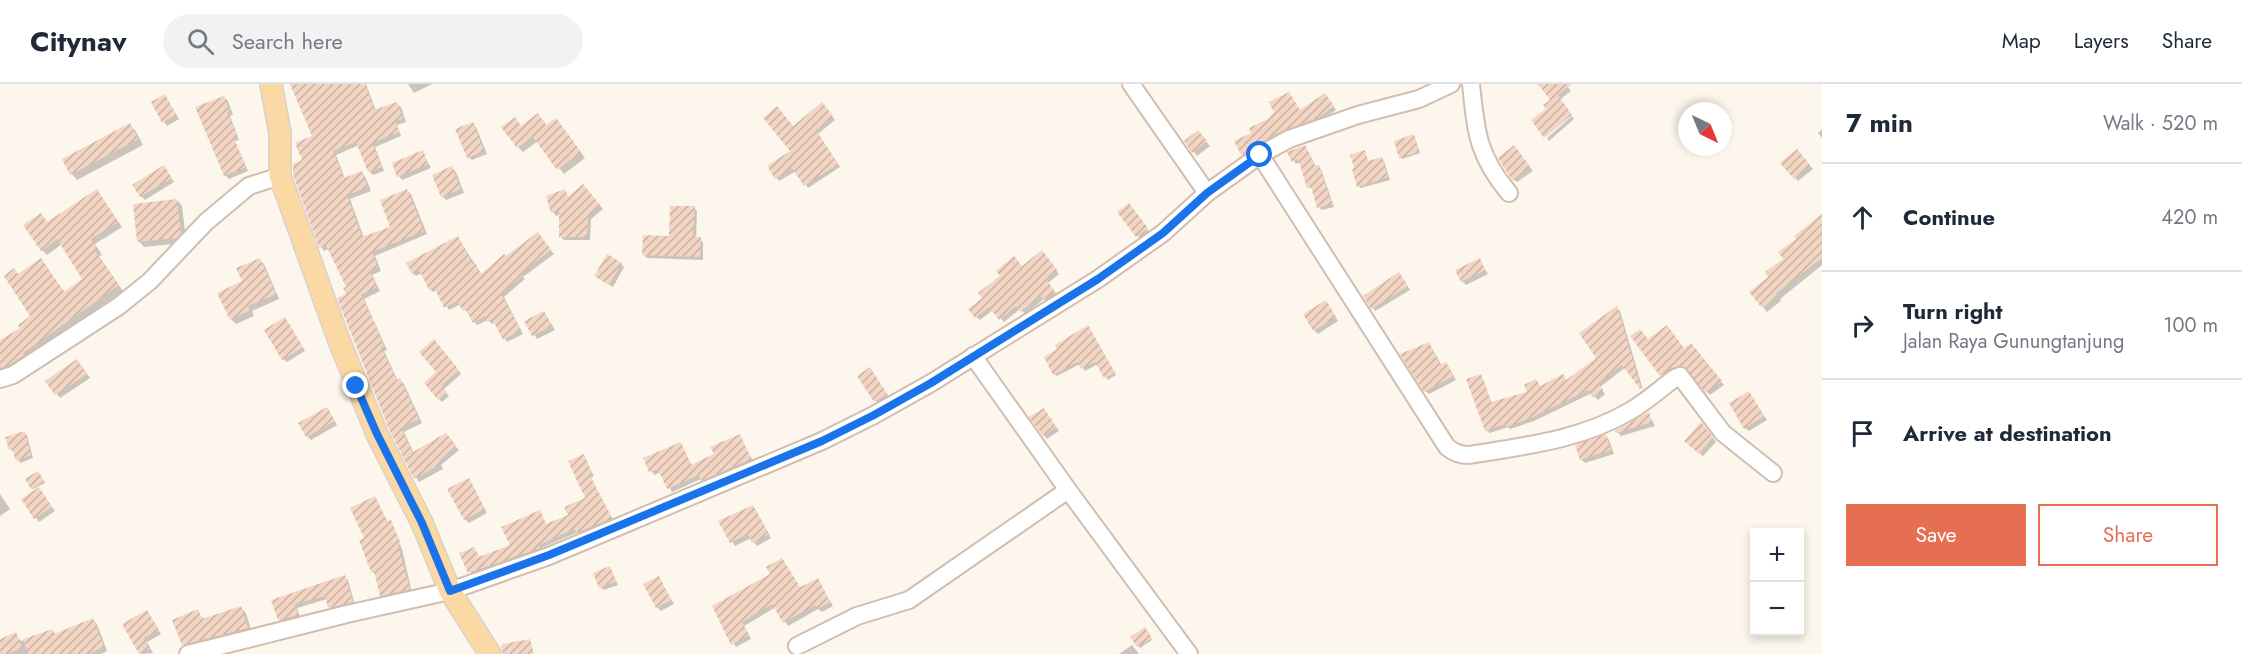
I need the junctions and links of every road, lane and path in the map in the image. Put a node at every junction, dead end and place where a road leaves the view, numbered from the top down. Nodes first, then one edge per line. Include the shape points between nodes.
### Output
1 (271, 84) edge
2 (1131, 84) edge
3 (1451, 84) edge
4 (1471, 84) edge
5 (1260, 155) junction
6 (280, 176) junction
7 (1207, 193) junction
8 (1509, 193) dead end
9 (973, 356) junction
10 (0, 379) edge
11 (1773, 473) dead end
12 (1068, 490) junction
13 (450, 591) junction
14 (797, 646) dead end
15 (188, 654) edge
16 (490, 654) edge
17 (1189, 654) edge

1 - 6 main road via 280,133
2 - 7 street
3 - 5 street via 1419,99 1289,139
4 - 8 street via 1482,152
5 - 7 street
5 - 11 street via 1454,452 1469,455 1572,436 1632,410 1679,376 1723,433
6 - 10 street via 249,186 119,306 13,375
6 - 13 main road via 356,386
7 - 9 street via 1163,233
9 - 12 street
9 - 13 street via 822,441 549,555
12 - 14 street via 909,600 857,616
12 - 17 street
13 - 15 street
13 - 16 main road

